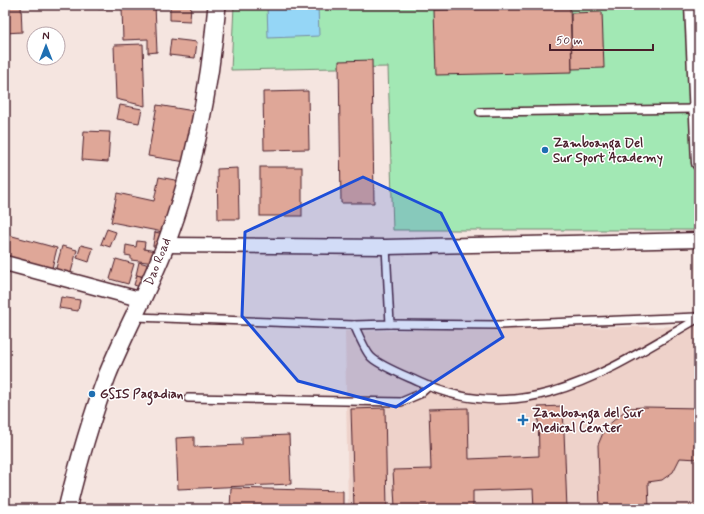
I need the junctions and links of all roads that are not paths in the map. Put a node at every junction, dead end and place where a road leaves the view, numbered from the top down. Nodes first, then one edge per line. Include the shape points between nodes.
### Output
1 (217, 5) edge
2 (692, 5) edge
3 (697, 108) junction
4 (480, 112) dead end
5 (699, 164) edge
6 (699, 240) edge
7 (166, 245) junction
8 (386, 248) junction
9 (5, 263) edge
10 (143, 300) junction
11 (135, 317) junction
12 (699, 318) edge
13 (354, 324) junction
14 (390, 324) junction
15 (429, 386) junction
16 (188, 398) dead end
17 (66, 509) edge

1 - 7 street, Dao Road via 212,58 194,153
2 - 3 street
3 - 4 lane
3 - 5 street
6 - 8 street
7 - 8 street
7 - 10 street, Dao Road
8 - 14 lane
9 - 10 street
10 - 11 street, Dao Road
11 - 13 lane
11 - 17 street, Dao Road via 105,382
12 - 14 lane via 498,325
12 - 15 lane via 603,372 553,392 524,399 493,400 460,395
13 - 14 lane
13 - 15 lane via 370,357
15 - 16 lane via 420,394 401,402

